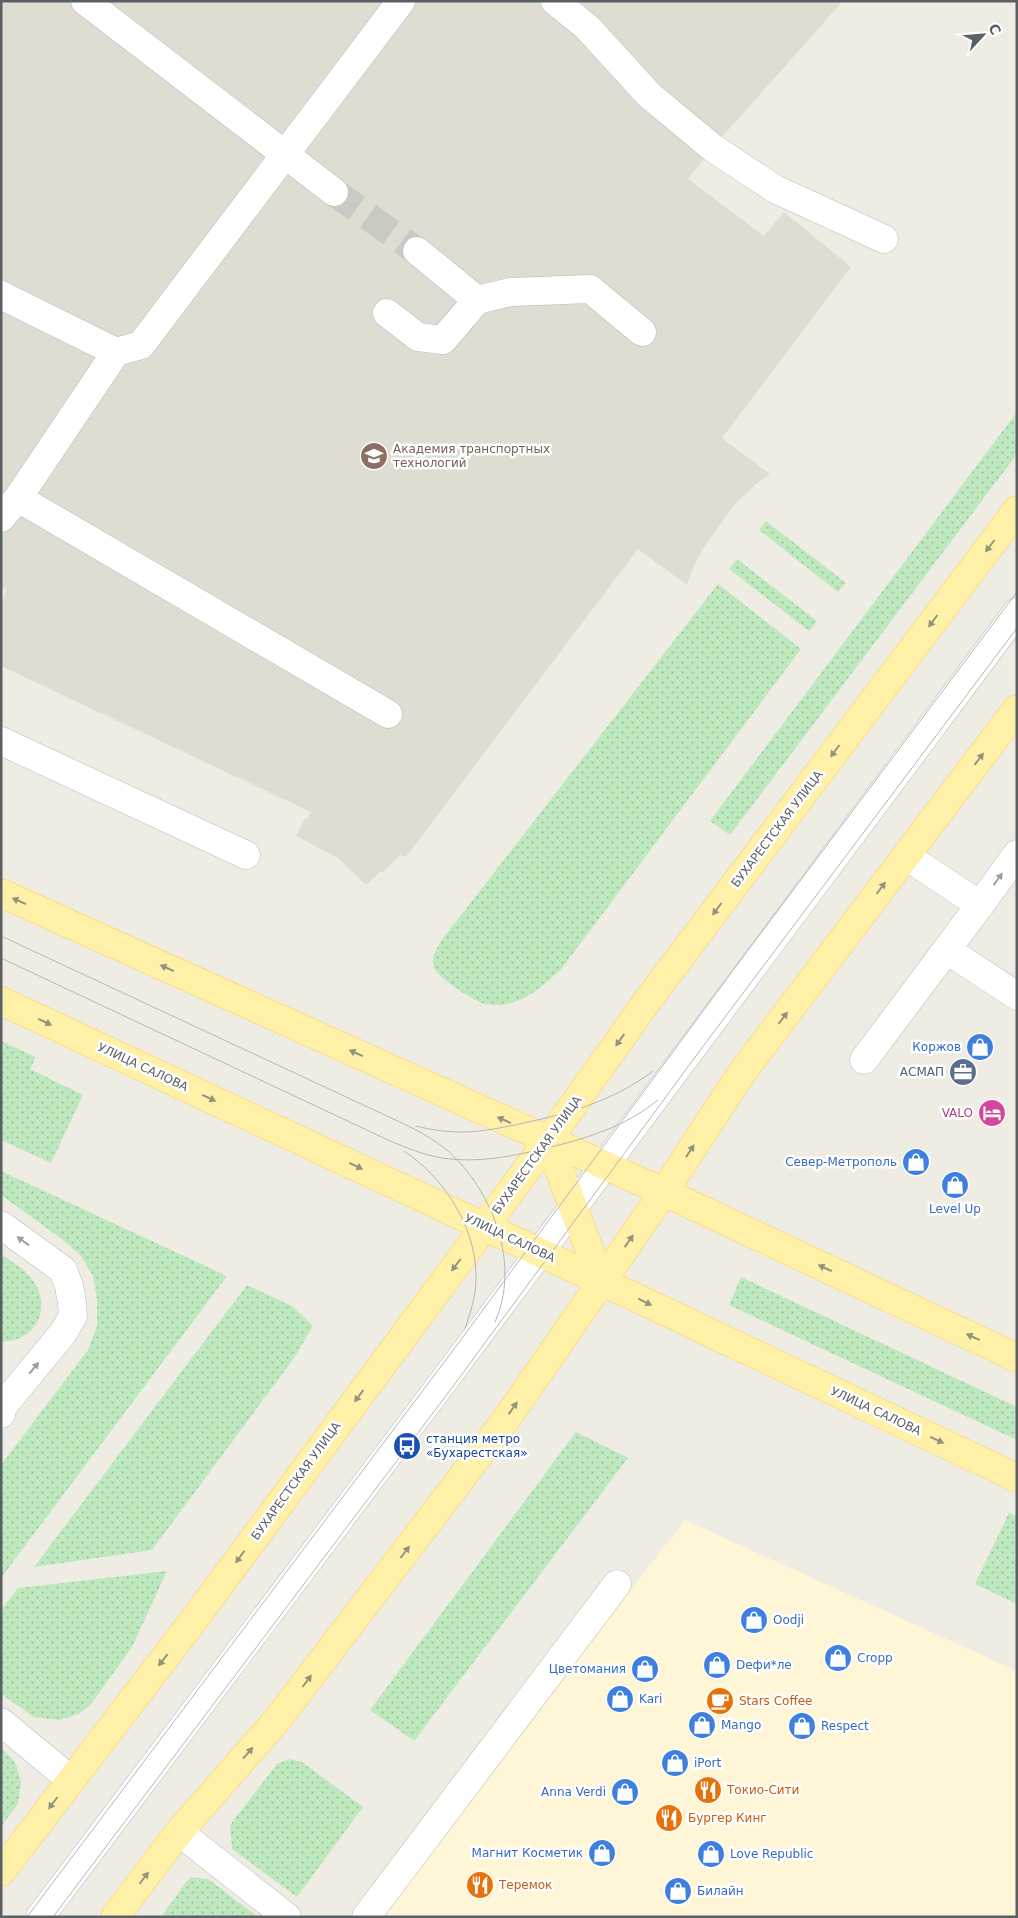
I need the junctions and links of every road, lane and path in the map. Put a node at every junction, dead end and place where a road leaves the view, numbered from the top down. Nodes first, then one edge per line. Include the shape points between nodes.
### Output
1 (86, 1) edge
2 (401, 1) edge
3 (555, 1) edge
4 (286, 154) junction
5 (334, 192) tunnel mouth
6 (884, 238) dead end
7 (417, 252) tunnel mouth
8 (1, 294) edge
9 (477, 300) junction
10 (387, 314) dead end
11 (642, 332) dead end
12 (116, 352) junction
13 (10, 508) edge
14 (1017, 510) edge
15 (1017, 612) edge
16 (1017, 709) edge
17 (388, 714) dead end
18 (1, 741) edge
19 (1017, 854) edge
20 (246, 855) dead end
21 (906, 856) junction
22 (1, 893) edge
23 (980, 905) junction
24 (947, 950) junction
25 (1017, 996) edge
26 (1, 1001) edge
27 (864, 1060) dead end
28 (548, 1140) junction
29 (604, 1165) junction
30 (664, 1192) junction
31 (573, 1206) junction
32 (1, 1225) edge
33 (485, 1226) junction
34 (539, 1252) junction
35 (601, 1280) junction
36 (1017, 1358) edge
37 (2, 1408) edge
38 (1017, 1478) edge
39 (616, 1584) dead end
40 (1, 1722) edge
41 (71, 1780) junction
42 (179, 1832) junction
43 (1, 1872) edge
44 (40, 1917) edge
45 (115, 1917) edge
46 (287, 1917) edge
47 (366, 1917) edge

1 - 4 lane
2 - 4 lane
3 - 6 lane via 588,28 649,95 713,148 775,189
4 - 5 lane
4 - 12 lane via 141,345
7 - 9 lane
8 - 12 lane
9 - 10 lane via 443,340 418,337
9 - 11 lane via 511,292 590,289
12 - 13 lane
13 - 17 lane
14 -> 28 main road, БУХАРЕСТСКАЯ УЛИЦА via 648,1000
15 - 29 lane
21 -> 16 main road
18 - 20 lane
23 -> 19 lane
21 - 23 lane
30 -> 21 main road via 741,1074
28 -> 22 main road
23 - 24 lane
24 - 25 lane
24 - 27 lane
26 -> 33 main road, УЛИЦА САЛОВА
28 - 29 main road
28 - 31 main road
28 - 33 main road, БУХАРЕСТСКАЯ УЛИЦА
29 - 30 main road
29 - 31 lane
35 -> 30 main road
36 -> 30 main road
31 - 34 lane
31 - 35 main road
37 -> 32 lane via 63,1333 72,1316 72,1303 63,1270
33 - 34 main road, УЛИЦА САЛОВА
33 -> 41 main road, БУХАРЕСТСКАЯ УЛИЦА via 193,1621
34 - 35 main road, УЛИЦА САЛОВА
34 - 44 lane
35 -> 38 main road, УЛИЦА САЛОВА
42 -> 35 main road via 277,1720 505,1421
39 - 47 lane
40 - 41 lane
41 -> 43 main road, БУХАРЕСТСКАЯ УЛИЦА
45 -> 42 main road
42 - 46 lane

